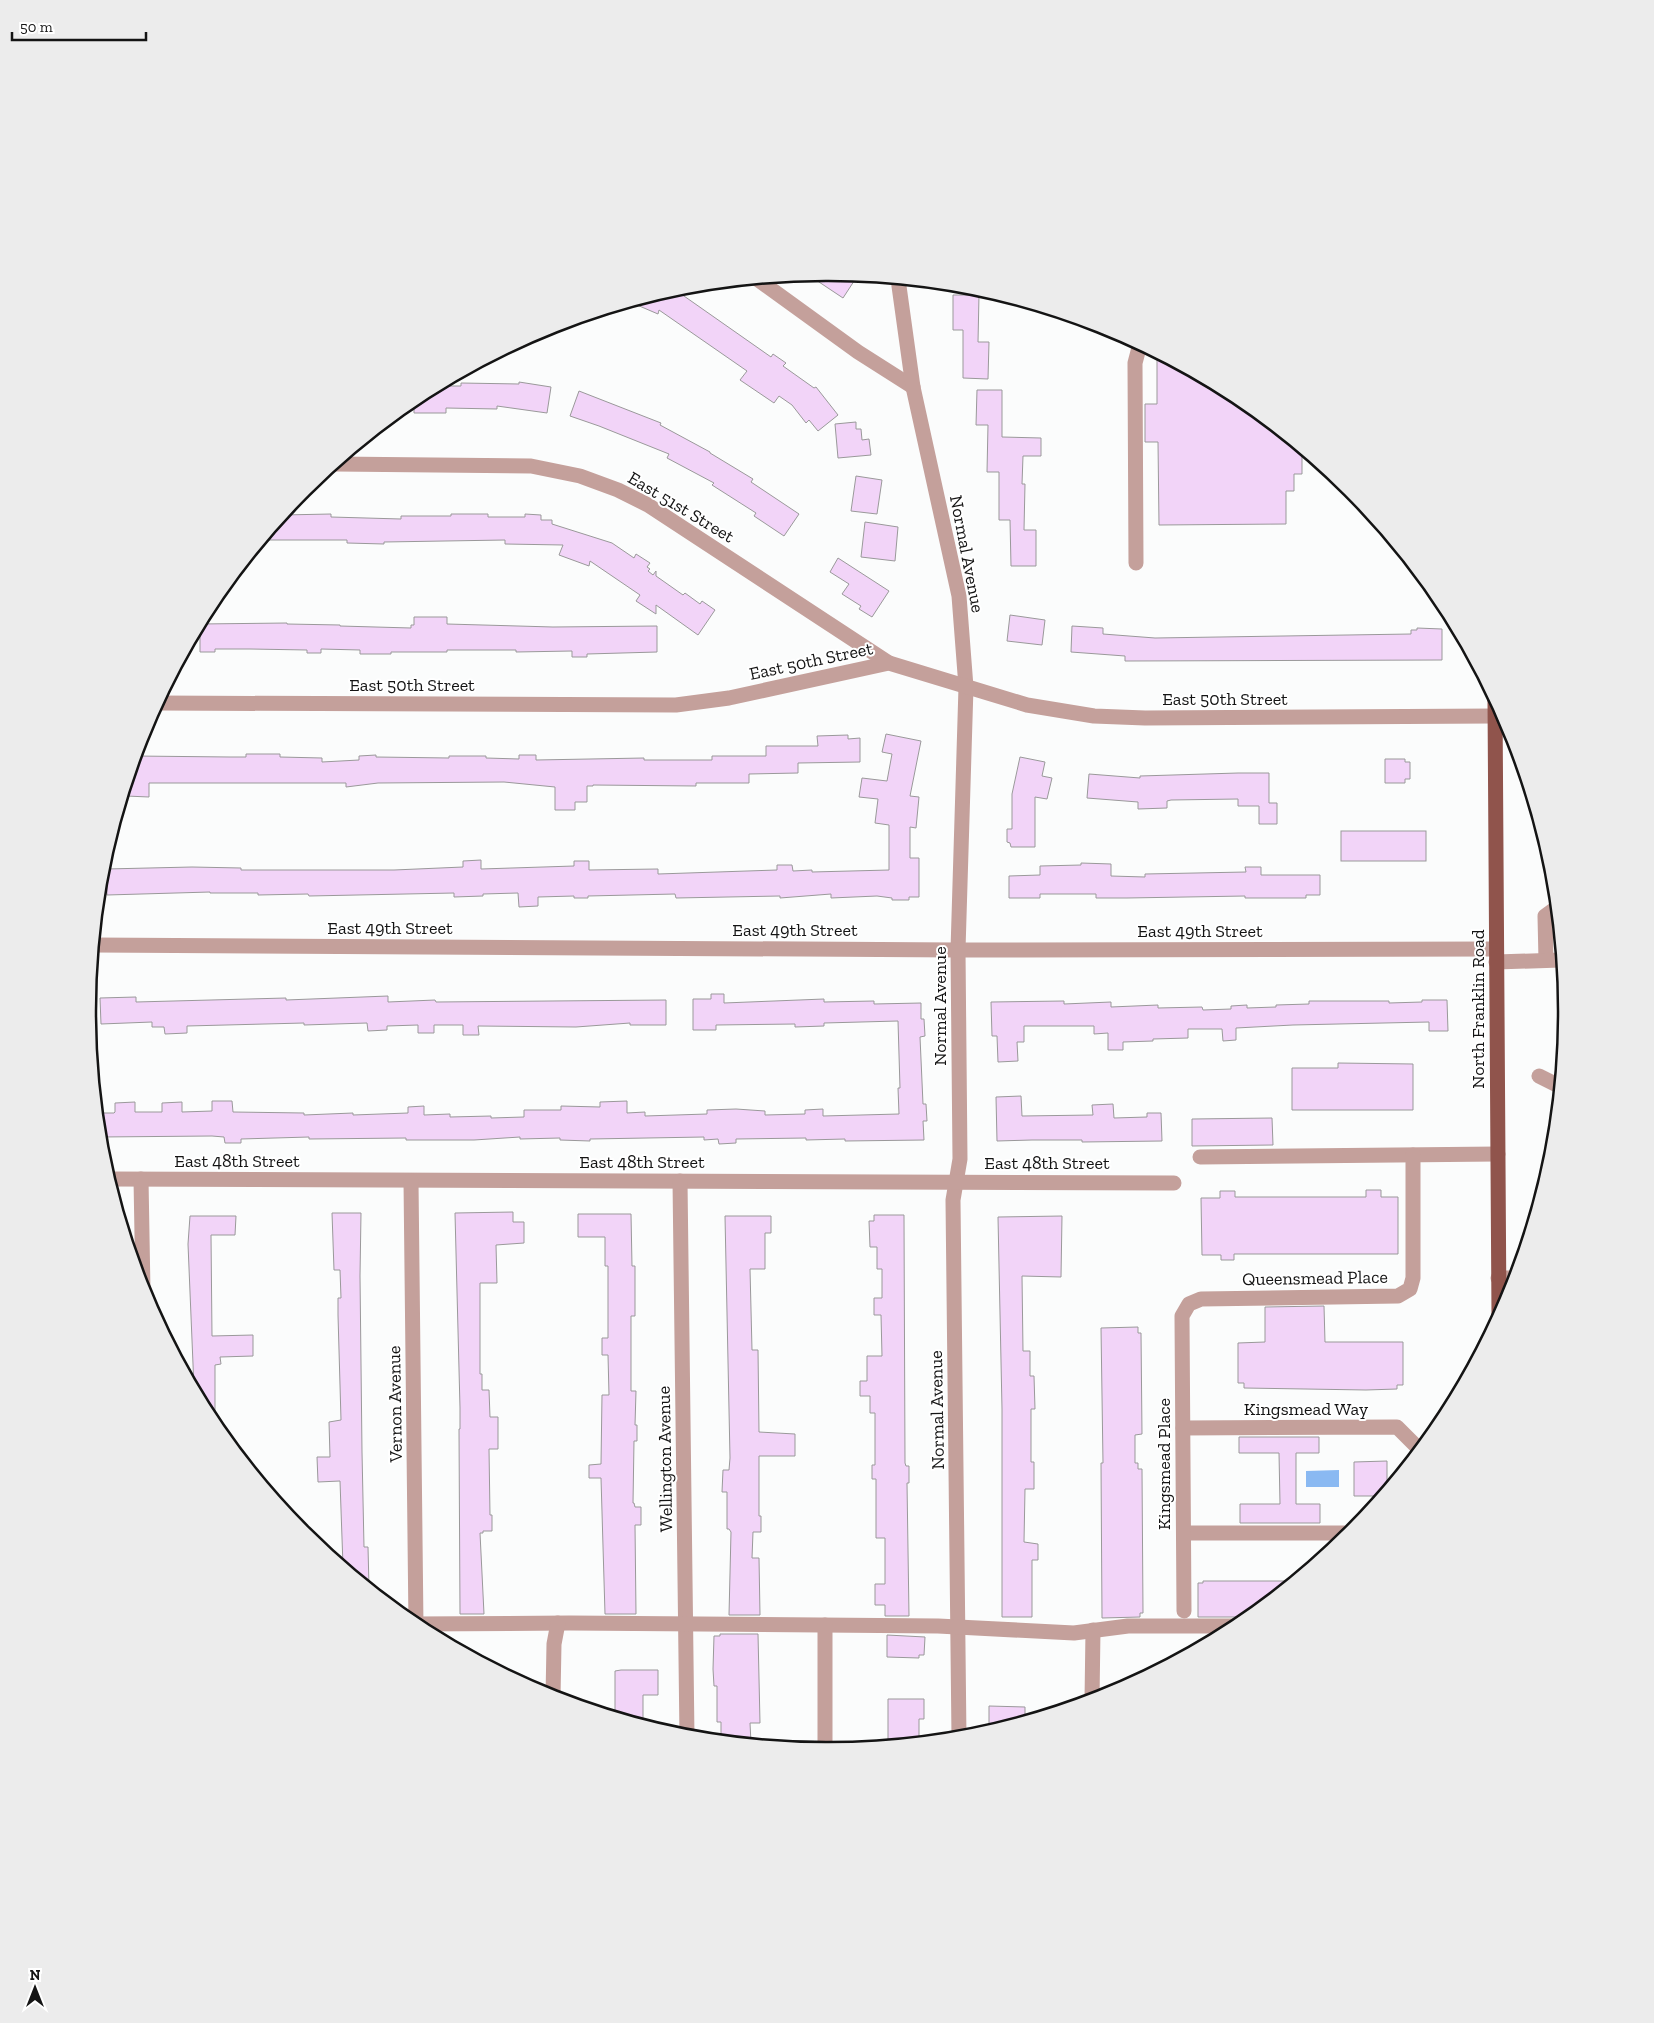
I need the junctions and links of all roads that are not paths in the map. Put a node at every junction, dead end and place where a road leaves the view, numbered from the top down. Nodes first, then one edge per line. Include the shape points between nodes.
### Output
1 (763, 284) edge
2 (899, 285) edge
3 (1138, 351) edge
4 (913, 388) junction
5 (343, 464) edge
6 (1136, 563) dead end
7 (889, 663) junction
8 (966, 687) junction
9 (165, 704) edge
10 (1495, 716) edge
11 (1496, 719) edge
12 (1550, 912) edge
13 (100, 945) edge
14 (958, 950) junction
15 (1496, 955) junction
16 (1546, 960) junction
17 (1556, 960) edge
18 (1539, 1076) dead end
19 (1553, 1083) edge
20 (1498, 1154) junction
21 (1413, 1155) junction
22 (1200, 1157) dead end
23 (116, 1179) edge
24 (141, 1179) junction
25 (411, 1181) junction
26 (680, 1181) junction
27 (957, 1182) junction
28 (1174, 1183) dead end
29 (143, 1266) edge
30 (1498, 1278) junction
31 (1507, 1278) edge
32 (1498, 1300) edge
33 (1182, 1316) joint
34 (1183, 1428) junction
35 (1415, 1445) edge
36 (1184, 1533) junction
37 (1339, 1533) edge
38 (1184, 1611) dead end
39 (415, 1615) edge
40 (558, 1623) junction
41 (685, 1624) junction
42 (430, 1625) edge
43 (825, 1625) junction
44 (958, 1628) junction
45 (1219, 1628) edge
46 (1093, 1630) junction
47 (553, 1689) edge
48 (1092, 1692) edge
49 (687, 1728) edge
50 (959, 1730) edge
51 (825, 1742) edge

1 - 4 street
2 - 4 street, Normal Avenue
3 - 6 street via 1135,364
4 - 8 street, Normal Avenue via 959,596
5 - 7 street, East 51st Street via 531,466 580,476 648,505
7 - 8 street, East 50th Street
7 - 9 street, East 50th Street via 729,698 676,705
8 - 10 street, East 50th Street via 1027,705 1111,718
8 - 14 street, Normal Avenue
11 - 15 main road, North Franklin Road
12 - 16 street via 1545,916
13 - 14 street, East 49th Street
14 - 15 street, East 49th Street
14 - 27 street, Normal Avenue via 960,1159
15 - 16 street, East 49th Street
15 - 20 main road, North Franklin Road
16 - 17 street, East 49th Street
18 - 19 street
20 - 21 street
20 - 30 main road, North Franklin Road
21 - 22 street
21 - 33 street, Queensmead Place via 1413,1278 1410,1289 1398,1296 1201,1299 1189,1304
23 - 24 street, East 48th Street
24 - 25 street, East 48th Street
24 - 29 street
25 - 26 street, East 48th Street
25 - 39 street, Vernon Avenue
26 - 27 street, East 48th Street
26 - 41 street, Wellington Avenue
27 - 28 street, East 48th Street
27 - 44 street, Normal Avenue via 954,1200
30 - 31 street
30 - 32 main road, North Franklin Road
33 - 34 street, Kingsmead Place
34 - 35 street, Kingsmead Way via 1397,1427
34 - 36 street, Kingsmead Place
36 - 37 street
36 - 38 street, Kingsmead Place
40 - 41 street
40 - 42 street
40 - 47 street
41 - 43 street
41 - 49 street, Wellington Avenue
43 - 44 street
43 - 51 street
44 - 46 street via 1074,1633
44 - 50 street, Normal Avenue
45 - 46 street via 1128,1626
46 - 48 street

